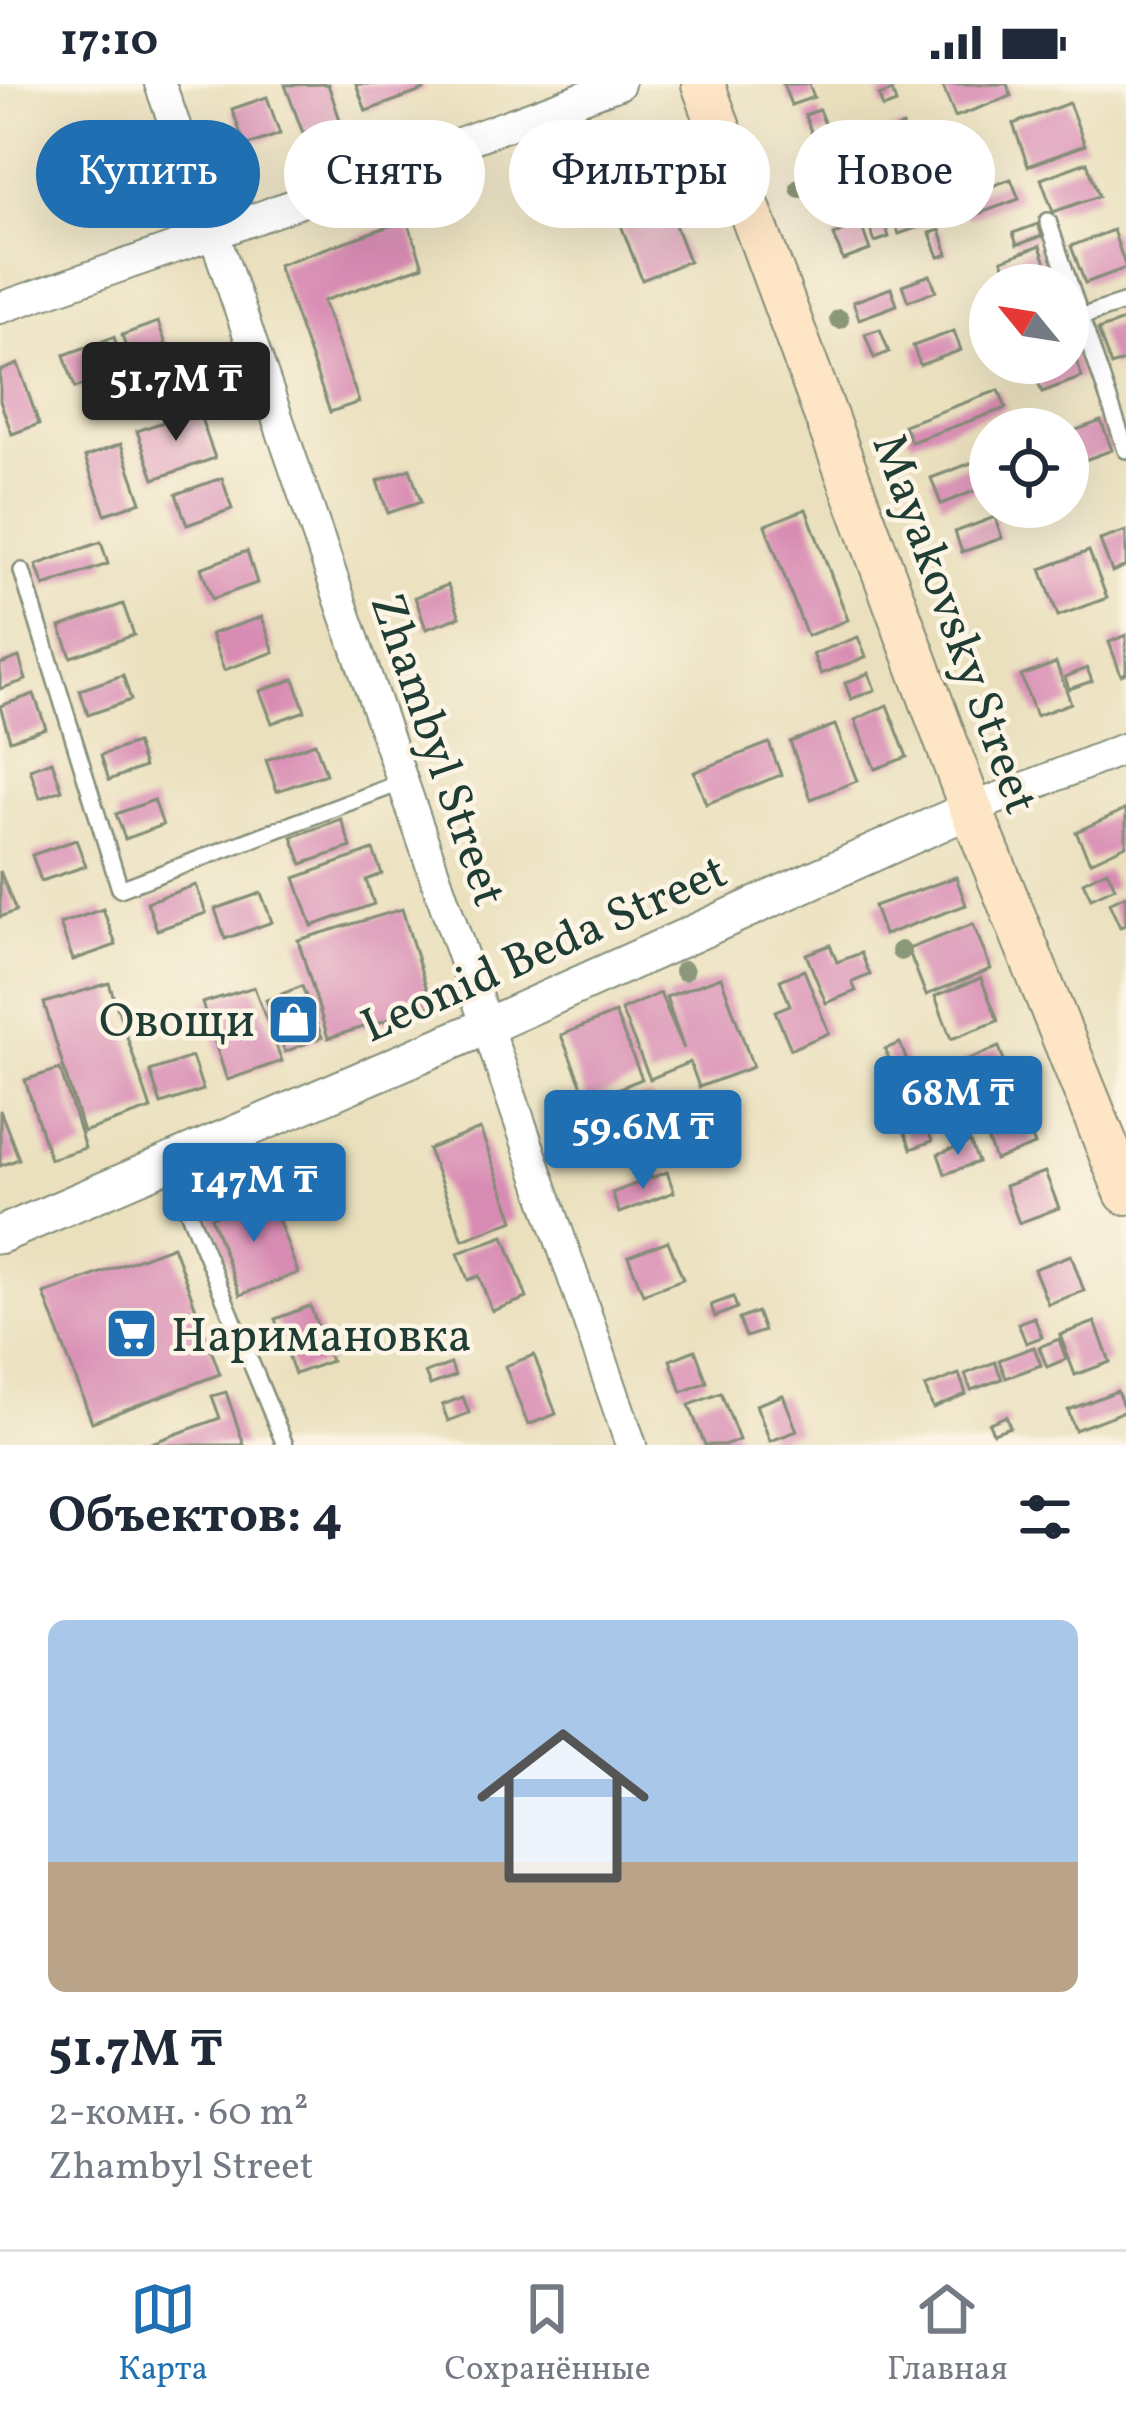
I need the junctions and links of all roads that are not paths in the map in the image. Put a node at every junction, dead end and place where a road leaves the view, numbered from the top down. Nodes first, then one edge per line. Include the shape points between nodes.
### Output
1 (160, 84) edge
2 (619, 84) edge
3 (703, 84) edge
4 (1048, 221) dead end
5 (214, 234) junction
6 (1062, 264) edge
7 (1126, 302) edge
8 (0, 308) edge
9 (1089, 314) edge
10 (1089, 343) edge
11 (1126, 450) edge
12 (22, 571) dead end
13 (1126, 748) edge
14 (404, 782) junction
15 (971, 809) junction
16 (487, 1026) junction
17 (168, 1164) junction
18 (1126, 1193) edge
19 (0, 1235) edge
20 (285, 1445) edge
21 (632, 1445) edge

1 - 5 street, Zhambyl Street
2 - 5 street
3 - 15 main road, Mayakovsky Street
4 - 6 lane
5 - 8 street
5 - 14 street, Zhambyl Street
7 - 9 lane
10 - 11 lane
12 - 14 lane via 120,889
13 - 15 street, Leonid Beda Street
14 - 16 street, Zhambyl Street
15 - 16 street, Leonid Beda Street
15 - 18 main road, Mayakovsky Street
16 - 17 street, Leonid Beda Street
16 - 21 street, Zhambyl Street
17 - 19 street, Leonid Beda Street
17 - 20 lane

